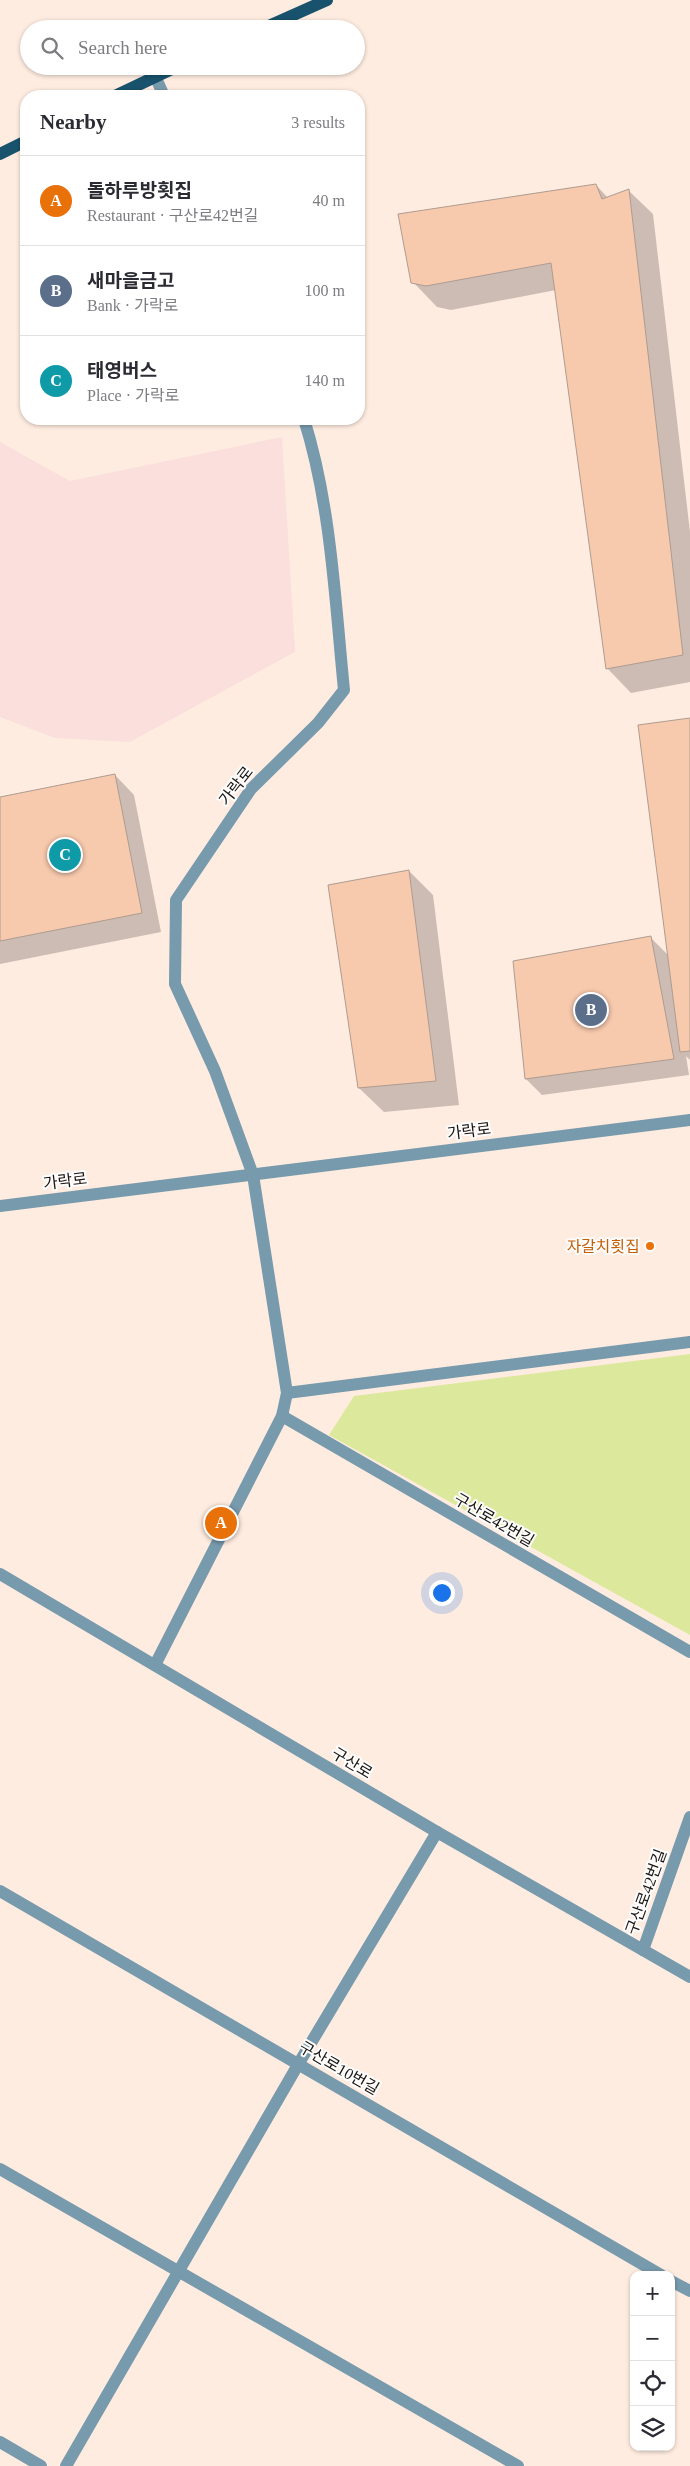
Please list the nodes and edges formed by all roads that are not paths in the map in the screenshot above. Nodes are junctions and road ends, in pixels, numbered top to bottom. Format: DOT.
graph roads {
  1 [pos="327,0"];
  2 [pos="282,20"];
  3 [pos="155,76"];
  4 [pos="127,90"];
  5 [pos="161,90"];
  6 [pos="20,144"];
  7 [pos="0,154"];
  8 [pos="306,425"];
  9 [pos="690,1120"];
  10 [pos="253,1175"];
  11 [pos="0,1206"];
  12 [pos="690,1342"];
  13 [pos="287,1394"];
  14 [pos="282,1416"];
  15 [pos="0,1574"];
  16 [pos="690,1652"];
  17 [pos="155,1665"];
  18 [pos="690,1817"];
  19 [pos="437,1832"];
  20 [pos="0,1891"];
  21 [pos="643,1950"];
  22 [pos="690,1977"];
  23 [pos="299,2063"];
  24 [pos="0,2169"];
  25 [pos="177,2271"];
  26 [pos="654,2271"];
  27 [pos="675,2283"];
  28 [pos="690,2292"];
  29 [pos="0,2442"];
  30 [pos="41,2466"];
  31 [pos="66,2466"];
  32 [pos="518,2466"];
  1 -- 2 [label="main road"];
  3 -- 4 [label="main road"];
  3 -- 5 [label="street"];
  6 -- 7 [label="main road"];
  8 -- 10 [label="street, 가락로"];
  9 -- 10 [label="street, 가락로"];
  10 -- 11 [label="street, 가락로"];
  10 -- 13 [label="street"];
  12 -- 13 [label="street"];
  13 -- 14 [label="street"];
  14 -- 16 [label="street, 구산로42번길"];
  14 -- 17 [label="street"];
  15 -- 17 [label="street, 구산로"];
  17 -- 19 [label="street, 구산로"];
  18 -- 21 [label="street, 구산로42번길"];
  19 -- 21 [label="street, 구산로"];
  19 -- 23 [label="street"];
  20 -- 23 [label="street, 구산로10번길"];
  21 -- 22 [label="street, 구산로"];
  23 -- 25 [label="street"];
  23 -- 26 [label="street, 구산로10번길"];
  24 -- 25 [label="street"];
  25 -- 31 [label="street"];
  25 -- 32 [label="street"];
  27 -- 28 [label="street"];
  29 -- 30 [label="street"];
}
